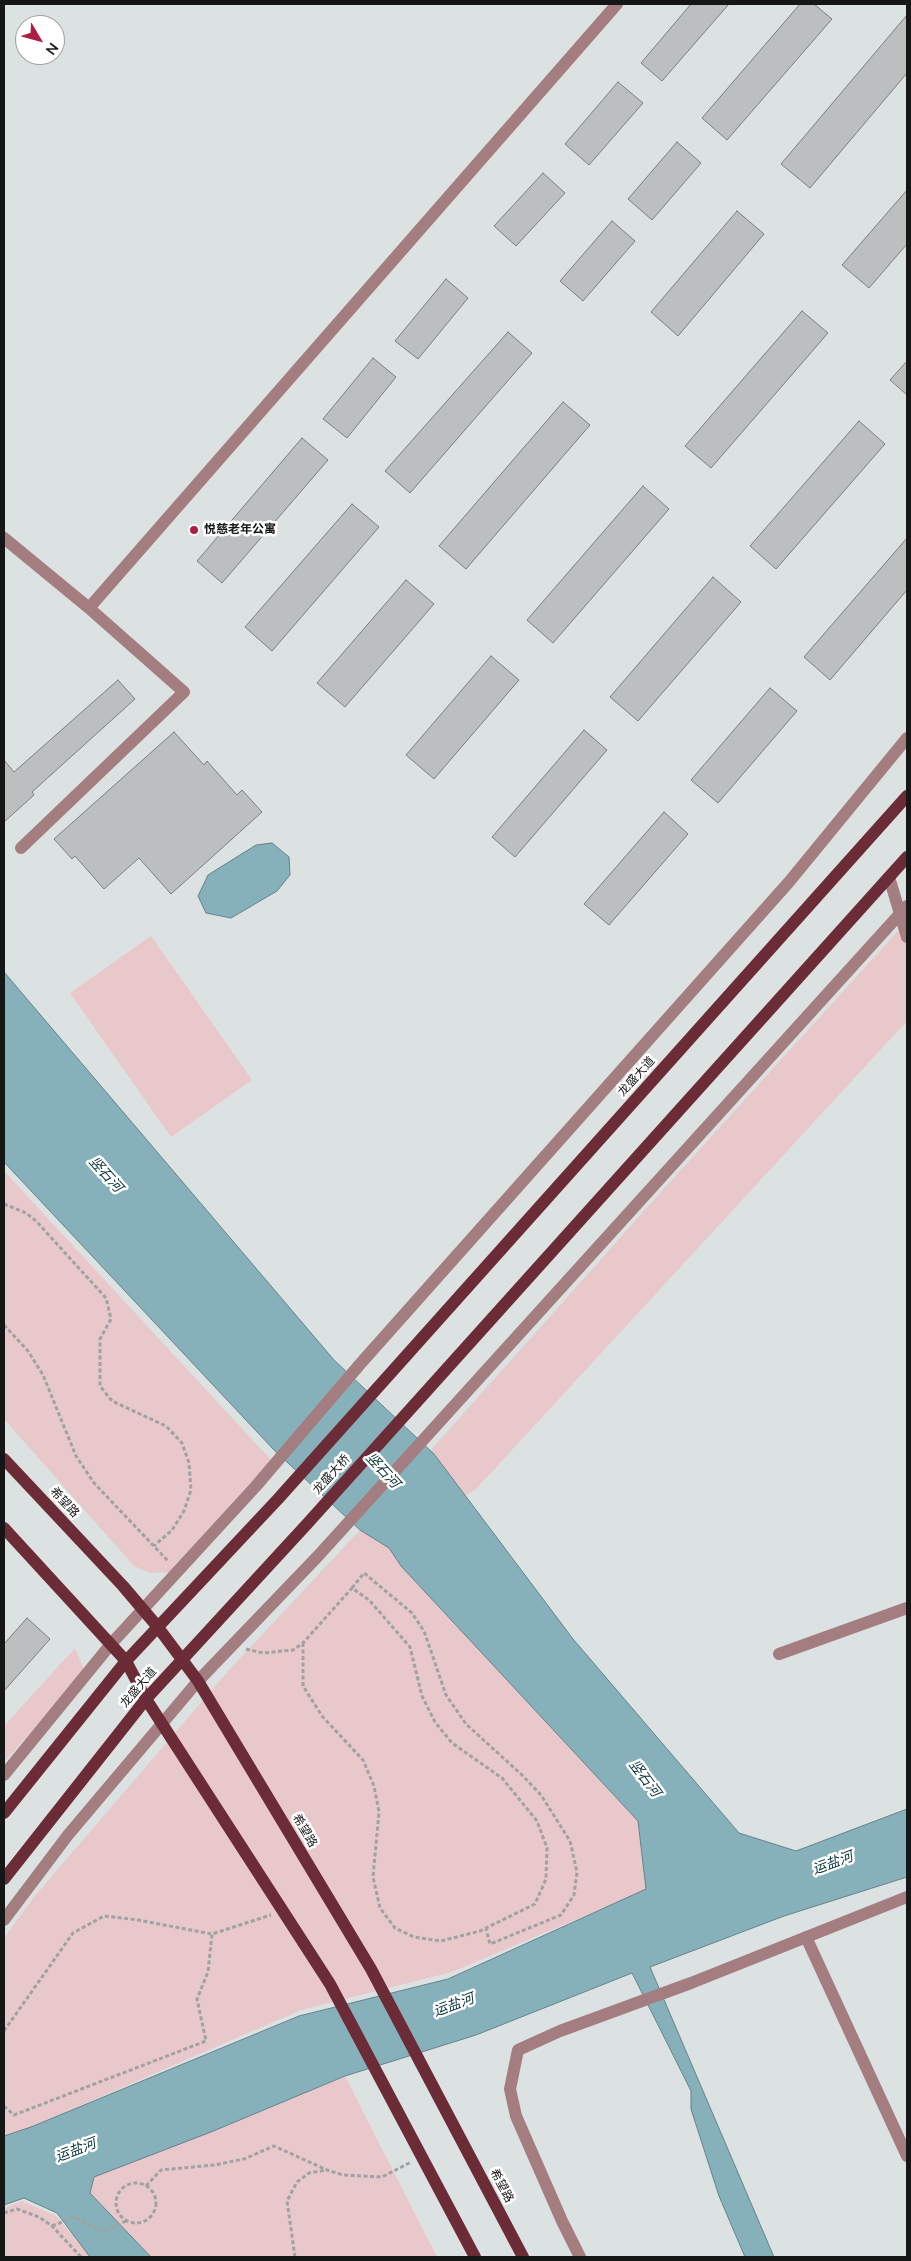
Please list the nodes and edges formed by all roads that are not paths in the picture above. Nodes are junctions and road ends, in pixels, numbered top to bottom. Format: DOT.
graph roads {
  1 [pos="617,4"];
  2 [pos="4,538"];
  3 [pos="88,608"];
  4 [pos="907,738"];
  5 [pos="907,796"];
  6 [pos="21,848"];
  7 [pos="907,857"];
  8 [pos="889,877"];
  9 [pos="907,906"];
  10 [pos="907,937"];
  11 [pos="388,1376"];
  12 [pos="4,1459"];
  13 [pos="307,1524"];
  14 [pos="4,1528"];
  15 [pos="907,1608"];
  16 [pos="142,1610"];
  17 [pos="157,1626"];
  18 [pos="111,1644"];
  19 [pos="779,1654"];
  20 [pos="183,1658"];
  21 [pos="126,1661"];
  22 [pos="198,1681"];
  23 [pos="146,1699"];
  24 [pos="163,1722"];
  25 [pos="4,1775"];
  26 [pos="4,1813"];
  27 [pos="4,1879"];
  28 [pos="907,1897"];
  29 [pos="4,1920"];
  30 [pos="806,1937"];
  31 [pos="907,2156"];
  32 [pos="475,2257"];
  33 [pos="523,2257"];
  34 [pos="580,2257"];
  1 -- 3 [label="street"];
  2 -- 3 [label="street"];
  3 -- 6 [label="street"];
  4 -- 16 [label="street"];
  5 -- 11 [label="main road, 龙盛大道"];
  7 -- 8 [label="main road"];
  8 -- 10 [label="street"];
  8 -- 13 [label="main road, 龙盛大桥"];
  9 -- 22 [label="street"];
  11 -- 17 [label="main road, 龙盛大桥"];
  12 -- 16 [label="main road, 希望路"];
  13 -- 20 [label="main road, 龙盛大道"];
  14 -- 18 [label="main road"];
  15 -- 19 [label="street"];
  16 -- 17 [label="main road, 希望路"];
  16 -- 18 [label="street"];
  17 -- 20 [label="main road, 希望路"];
  17 -- 21 [label="main road"];
  18 -- 21 [label="main road"];
  18 -- 25 [label="street"];
  20 -- 22 [label="main road, 希望路"];
  20 -- 23 [label="main road, 龙盛大道"];
  21 -- 23 [label="main road"];
  21 -- 26 [label="main road"];
  22 -- 24 [label="street"];
  22 -- 33 [label="main road, 希望路"];
  23 -- 24 [label="main road"];
  23 -- 27 [label="main road, 龙盛大道"];
  24 -- 29 [label="street"];
  24 -- 32 [label="main road"];
  28 -- 30 [label="street"];
  30 -- 31 [label="street"];
  30 -- 34 [label="street"];
}
